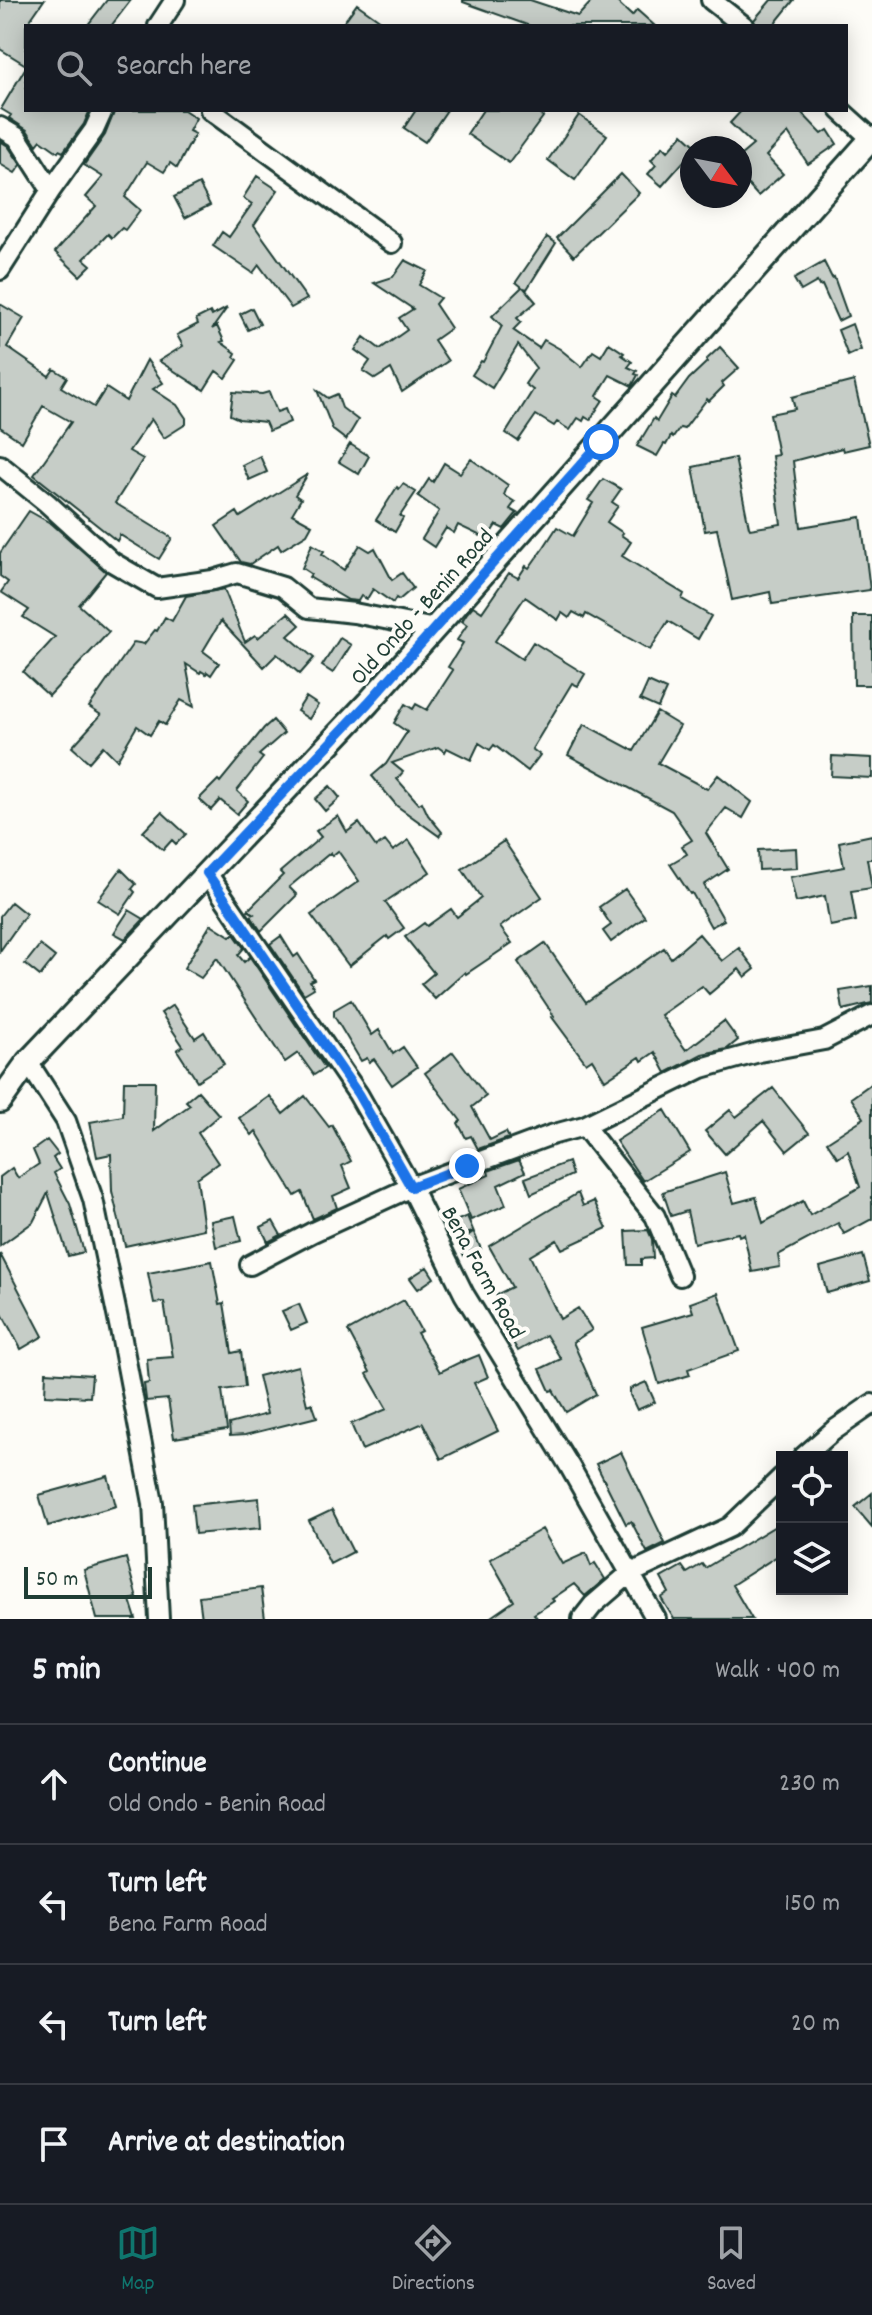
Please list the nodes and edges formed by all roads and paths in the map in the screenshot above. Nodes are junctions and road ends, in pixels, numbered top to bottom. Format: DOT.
graph roads {
  1 [pos="175,0"];
  2 [pos="711,0"];
  3 [pos="159,24"];
  4 [pos="741,24"];
  5 [pos="102,112"];
  6 [pos="213,112"];
  7 [pos="842,112"];
  8 [pos="0,127"];
  9 [pos="872,138"];
  10 [pos="51,190"];
  11 [pos="392,243"];
  12 [pos="0,270"];
  13 [pos="0,465"];
  14 [pos="435,629"];
  15 [pos="207,873"];
  16 [pos="872,1015"];
  17 [pos="28,1062"];
  18 [pos="0,1101"];
  19 [pos="584,1126"];
  20 [pos="411,1187"];
  21 [pos="250,1265"];
  22 [pos="680,1276"];
  23 [pos="872,1404"];
  24 [pos="810,1451"];
  25 [pos="776,1483"];
  26 [pos="629,1574"];
  27 [pos="159,1619"];
  28 [pos="582,1619"];
  29 [pos="656,1619"];
  1 -- 3 [label="street"];
  2 -- 4 [label="street"];
  5 -- 10 [label="street"];
  6 -- 11 [label="street"];
  7 -- 9 [label="street"];
  8 -- 10 [label="street"];
  9 -- 14 [label="main road, Old Ondo - Benin Road"];
  10 -- 12 [label="street"];
  13 -- 14 [label="street"];
  14 -- 15 [label="main road, Old Ondo - Benin Road"];
  15 -- 17 [label="main road, Old Ondo - Benin Road"];
  15 -- 20 [label="street, Bena Farm Road"];
  16 -- 19 [label="street"];
  17 -- 18 [label="main road, Old Ondo - Benin Road"];
  17 -- 27 [label="street"];
  19 -- 20 [label="street"];
  19 -- 22 [label="street"];
  20 -- 21 [label="street"];
  20 -- 26 [label="street, Bena Farm Road"];
  23 -- 24 [label="street"];
  25 -- 26 [label="street"];
  26 -- 28 [label="street"];
  26 -- 29 [label="street, Bena Farm Road"];
}
